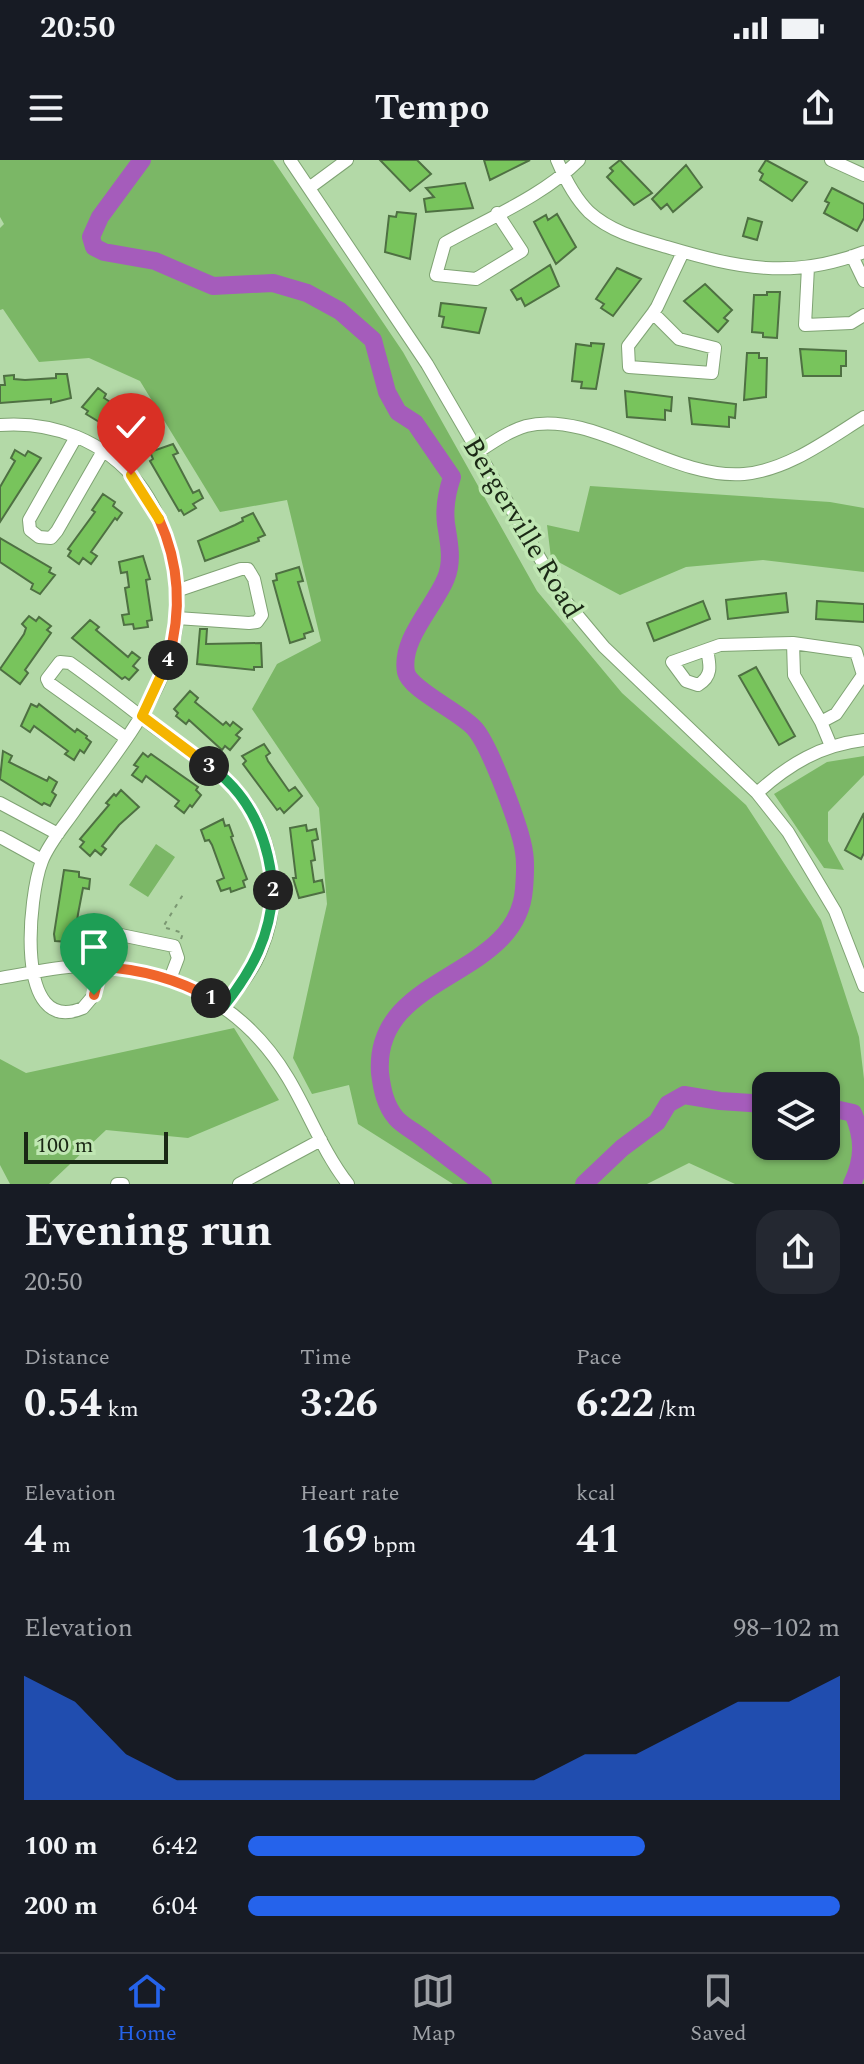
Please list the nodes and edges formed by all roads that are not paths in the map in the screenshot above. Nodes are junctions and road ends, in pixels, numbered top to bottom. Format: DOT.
graph roads {
  1 [pos="290,160"];
  2 [pos="347,160"];
  3 [pos="557,160"];
  4 [pos="579,160"];
  5 [pos="831,160"];
  6 [pos="564,175"];
  7 [pos="864,175"];
  8 [pos="309,188"];
  9 [pos="497,213"];
  10 [pos="683,252"];
  11 [pos="858,254"];
  12 [pos="808,267"];
  13 [pos="864,281"];
  14 [pos="653,313"];
  15 [pos="864,315"];
  16 [pos="864,417"];
  17 [pos="0,425"];
  18 [pos="76,437"];
  19 [pos="103,451"];
  20 [pos="478,452"];
  21 [pos="179,590"];
  22 [pos="177,618"];
  23 [pos="793,643"];
  24 [pos="707,650"];
  25 [pos="142,716"];
  26 [pos="821,722"];
  27 [pos="126,738"];
  28 [pos="864,740"];
  29 [pos="831,746"];
  30 [pos="757,793"];
  31 [pos="0,803"];
  32 [pos="58,834"];
  33 [pos="0,837"];
  34 [pos="42,860"];
  35 [pos="99,967"];
  36 [pos="34,973"];
  37 [pos="0,978"];
  38 [pos="170,979"];
  39 [pos="864,986"];
  40 [pos="224,1006"];
  41 [pos="321,1140"];
  42 [pos="239,1184"];
  43 [pos="348,1184"];
  1 -- 8 [label="street, Bergerville Road"];
  2 -- 8 [label="street"];
  3 -- 6 [label="street"];
  4 -- 6 [label="street"];
  5 -- 7 [label="street"];
  6 -- 9 [label="street"];
  6 -- 10 [label="street"];
  8 -- 20 [label="street, Bergerville Road"];
  9 -- 9 [label="street"];
  10 -- 12 [label="street"];
  10 -- 14 [label="street"];
  11 -- 12 [label="street"];
  11 -- 13 [label="street"];
  12 -- 15 [label="street"];
  14 -- 14 [label="street"];
  16 -- 20 [label="street"];
  17 -- 18 [label="street"];
  18 -- 19 [label="street"];
  18 -- 19 [label="street"];
  19 -- 21 [label="street"];
  20 -- 30 [label="street, Bergerville Road"];
  21 -- 22 [label="street"];
  21 -- 22 [label="street"];
  22 -- 25 [label="street"];
  23 -- 24 [label="street"];
  23 -- 26 [label="street"];
  23 -- 26 [label="street"];
  25 -- 27 [label="street"];
  25 -- 27 [label="street"];
  25 -- 40 [label="street"];
  26 -- 29 [label="street"];
  27 -- 32 [label="street"];
  28 -- 29 [label="street"];
  29 -- 30 [label="street"];
  30 -- 39 [label="street, Bergerville Road"];
  31 -- 32 [label="street"];
  32 -- 34 [label="street"];
  33 -- 34 [label="street"];
  34 -- 36 [label="street"];
  35 -- 36 [label="street"];
  35 -- 36 [label="street"];
  35 -- 38 [label="street"];
  35 -- 38 [label="street"];
  36 -- 37 [label="street"];
  38 -- 40 [label="street"];
  40 -- 41 [label="street"];
  41 -- 42 [label="street"];
  41 -- 43 [label="street"];
}
